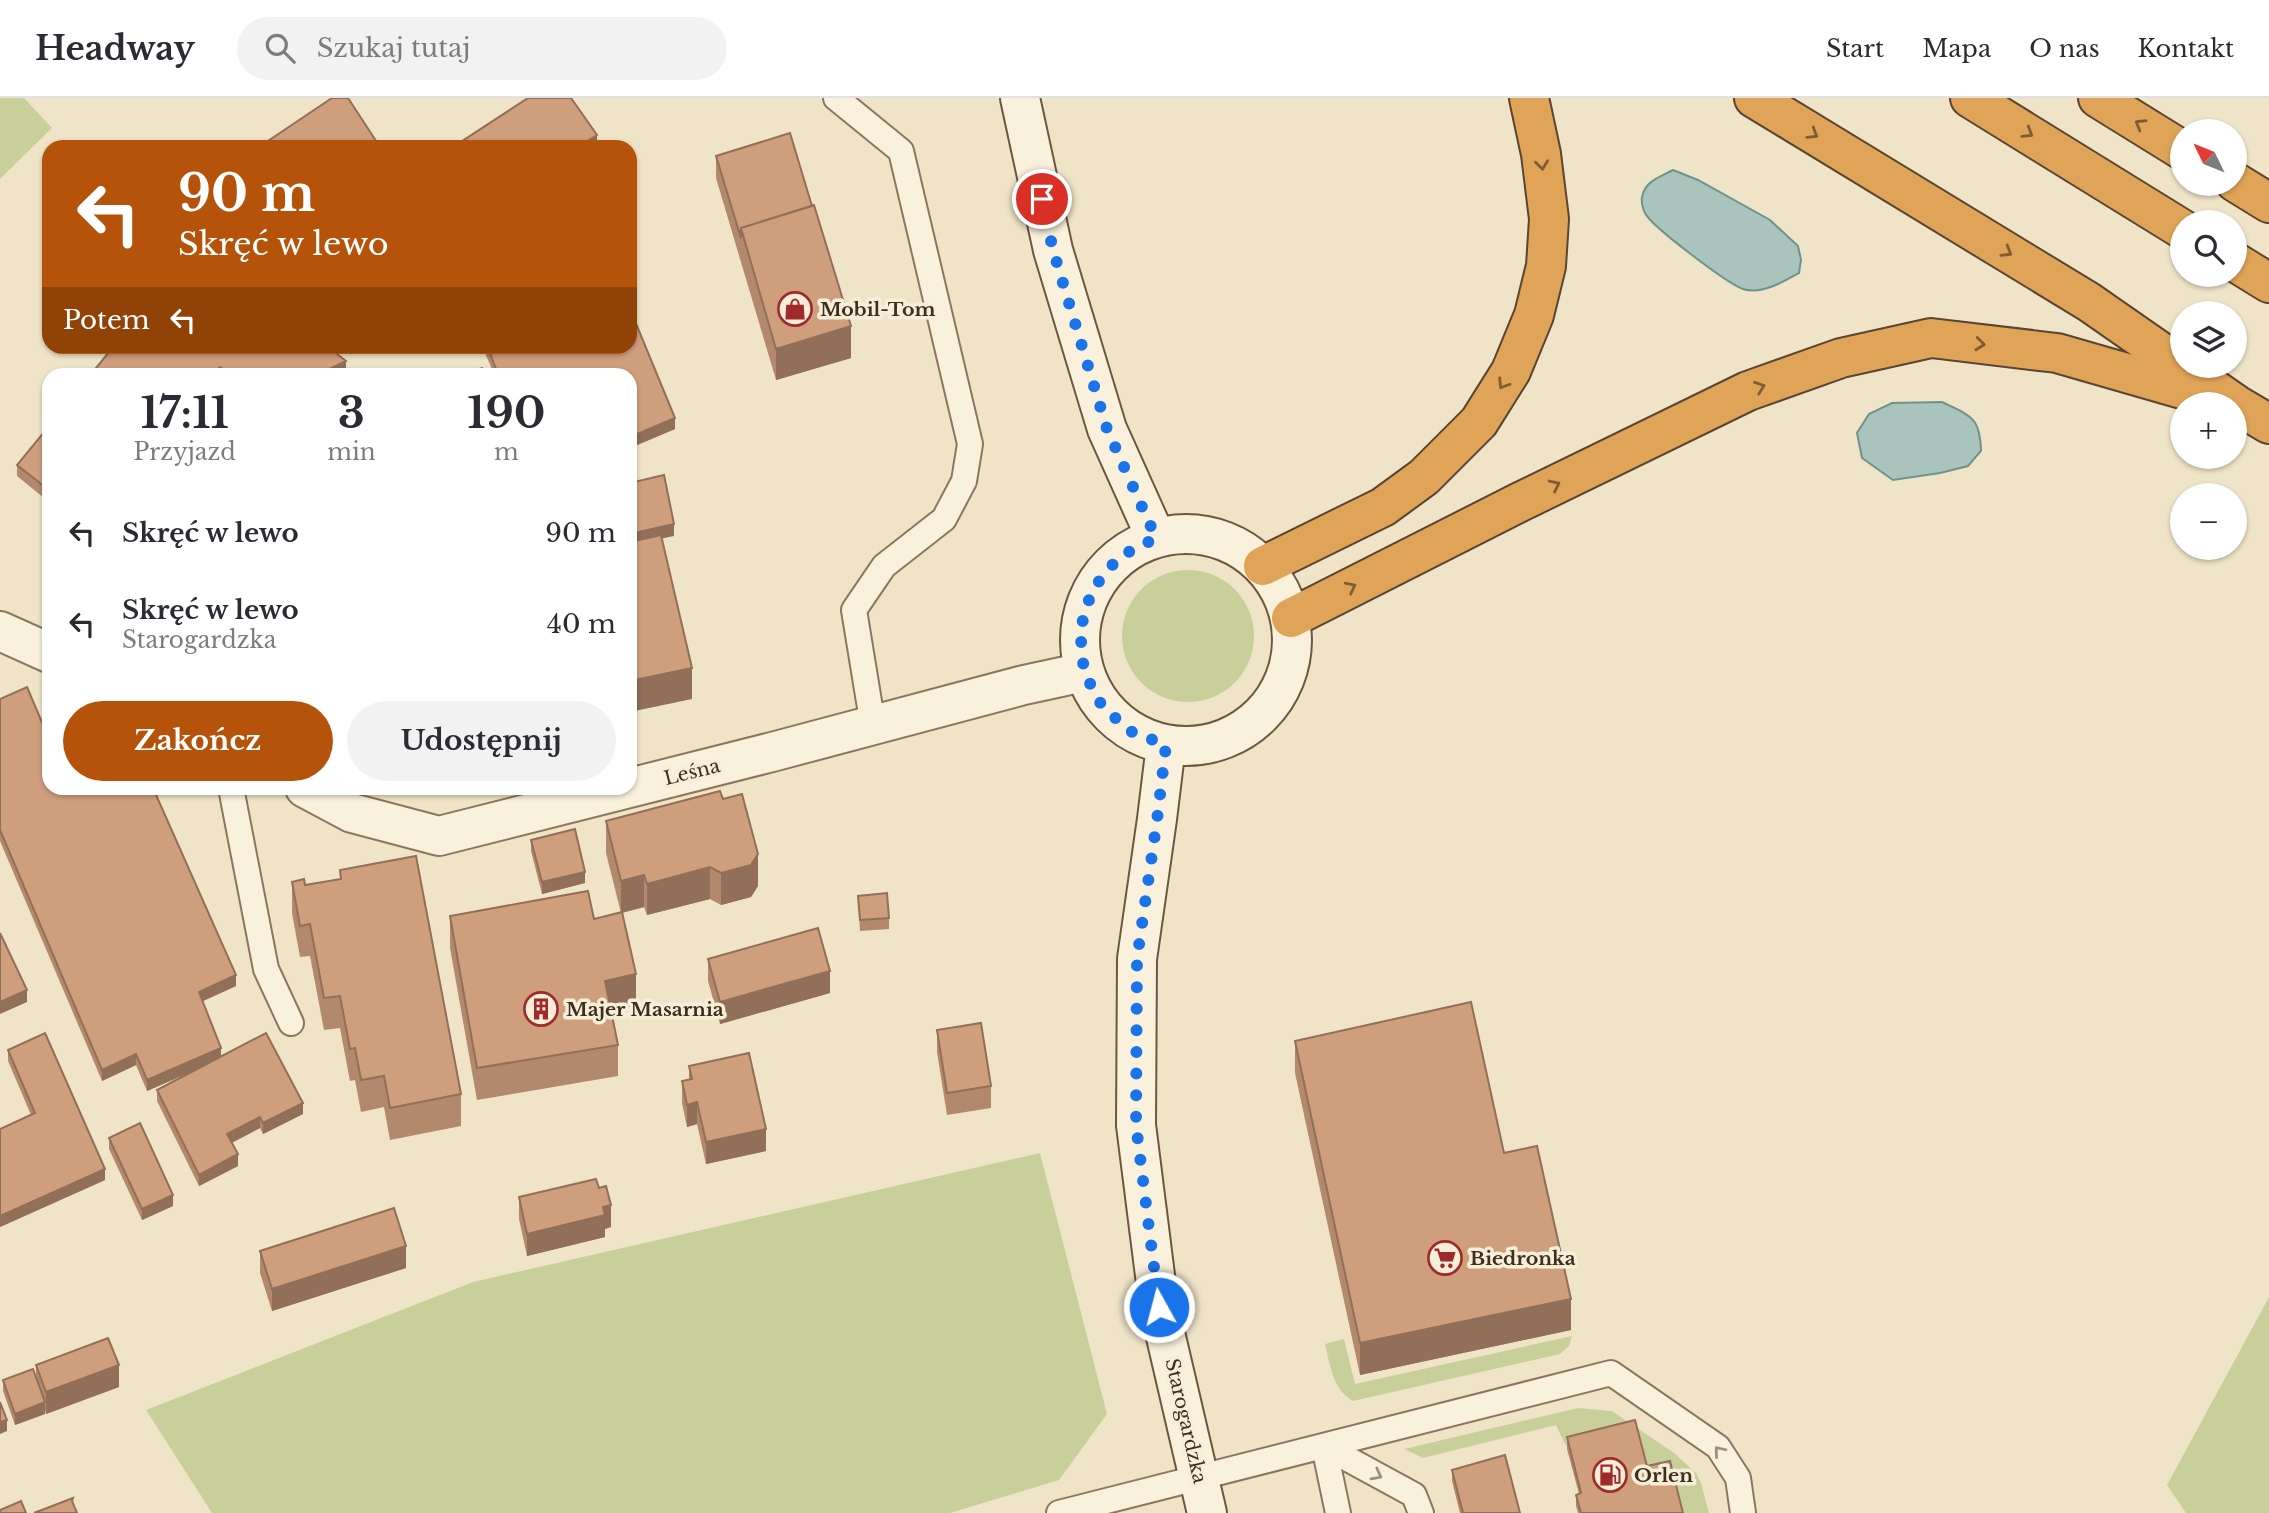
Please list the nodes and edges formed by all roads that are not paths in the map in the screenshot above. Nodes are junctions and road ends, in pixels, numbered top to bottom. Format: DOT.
graph roads {
  1 [pos="836,98"];
  2 [pos="1020,98"];
  3 [pos="1529,98"];
  4 [pos="1754,98"];
  5 [pos="1970,98"];
  6 [pos="2098,98"];
  7 [pos="2170,143"];
  8 [pos="2247,189"];
  9 [pos="2269,203"];
  10 [pos="2170,222"];
  11 [pos="2247,270"];
  12 [pos="2269,284"];
  13 [pos="2190,392"];
  14 [pos="2217,392"];
  15 [pos="2247,412"];
  16 [pos="2269,424"];
  17 [pos="1156,538"];
  18 [pos="1263,566"];
  19 [pos="1290,618"];
  20 [pos="0,631"];
  21 [pos="42,650"];
  22 [pos="1084,672"];
  23 [pos="873,726"];
  24 [pos="1166,745"];
  25 [pos="637,786"];
  26 [pos="232,795"];
  27 [pos="318,795"];
  28 [pos="601,795"];
  29 [pos="291,1023"];
  30 [pos="1324,1446"];
  31 [pos="1204,1496"];
  32 [pos="1059,1513"];
  33 [pos="1338,1513"];
  34 [pos="1421,1513"];
  35 [pos="1743,1513"];
  1 -- 23 [label="lane"];
  2 -- 17 [label="main road"];
  3 -- 18 [label="highway, one-way"];
  4 -- 14 [label="highway, one-way"];
  5 -- 10 [label="highway, one-way"];
  7 -- 6 [label="highway, one-way"];
  8 -- 9 [label="highway"];
  11 -- 12 [label="highway"];
  19 -- 13 [label="highway, one-way"];
  15 -- 16 [label="highway"];
  17 -- 18 [label="main road"];
  17 -- 22 [label="main road"];
  18 -- 19 [label="main road"];
  19 -- 24 [label="main road"];
  20 -- 21 [label="main road"];
  22 -- 23 [label="main road, Leśna"];
  22 -- 24 [label="main road"];
  23 -- 25 [label="main road, Leśna"];
  24 -- 31 [label="main road, Starogardzka"];
  26 -- 29 [label="lane"];
  27 -- 28 [label="main road, Leśna"];
  30 -- 31 [label="lane"];
  30 -- 33 [label="lane"];
  30 -- 34 [label="lane, one-way"];
  35 -- 30 [label="lane, one-way"];
  31 -- 32 [label="lane"];
}
